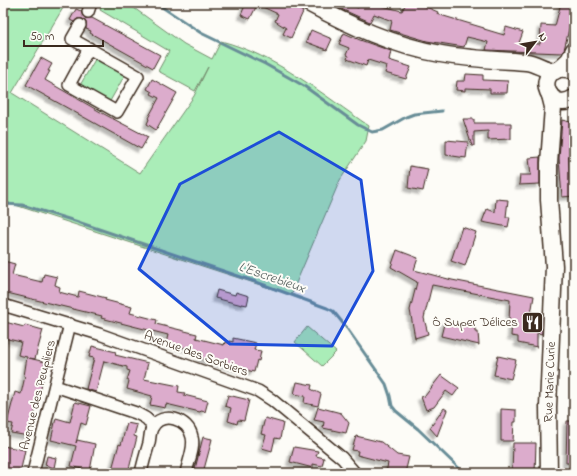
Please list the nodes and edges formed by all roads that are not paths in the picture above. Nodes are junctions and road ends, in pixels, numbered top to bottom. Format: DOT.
graph roads {
  1 [pos="308,3"];
  2 [pos="80,25"];
  3 [pos="89,48"];
  4 [pos="574,50"];
  5 [pos="521,62"];
  6 [pos="563,71"];
  7 [pos="548,91"];
  8 [pos="571,100"];
  9 [pos="551,129"];
  10 [pos="549,170"];
  11 [pos="3,305"];
  12 [pos="70,324"];
  13 [pos="55,386"];
  14 [pos="152,428"];
  15 [pos="33,473"];
  16 [pos="141,473"];
  17 [pos="186,473"];
  18 [pos="355,473"];
  19 [pos="549,473"];
  20 [pos="556,473"];
  1 -- 5 [label="street"];
  2 -- 3 [label="street"];
  3 -- 3 [label="street"];
  4 -- 6 [label="street"];
  5 -- 6 [label="street"];
  5 -- 7 [label="street"];
  6 -- 7 [label="street"];
  7 -- 8 [label="street"];
  7 -- 9 [label="street, Rue Marie Curie"];
  8 -- 9 [label="street, Rue Marie Curie"];
  9 -- 10 [label="street, Rue Marie Curie"];
  10 -- 19 [label="street, Rue Marie Curie"];
  10 -- 20 [label="street, Rue Marie Curie"];
  11 -- 12 [label="street, Avenue des Sorbiers"];
  12 -- 13 [label="street, Avenue des Peupliers"];
  12 -- 18 [label="street, Avenue des Sorbiers"];
  13 -- 14 [label="street"];
  13 -- 15 [label="street, Avenue des Peupliers"];
  14 -- 16 [label="street"];
  14 -- 17 [label="street"];
}
